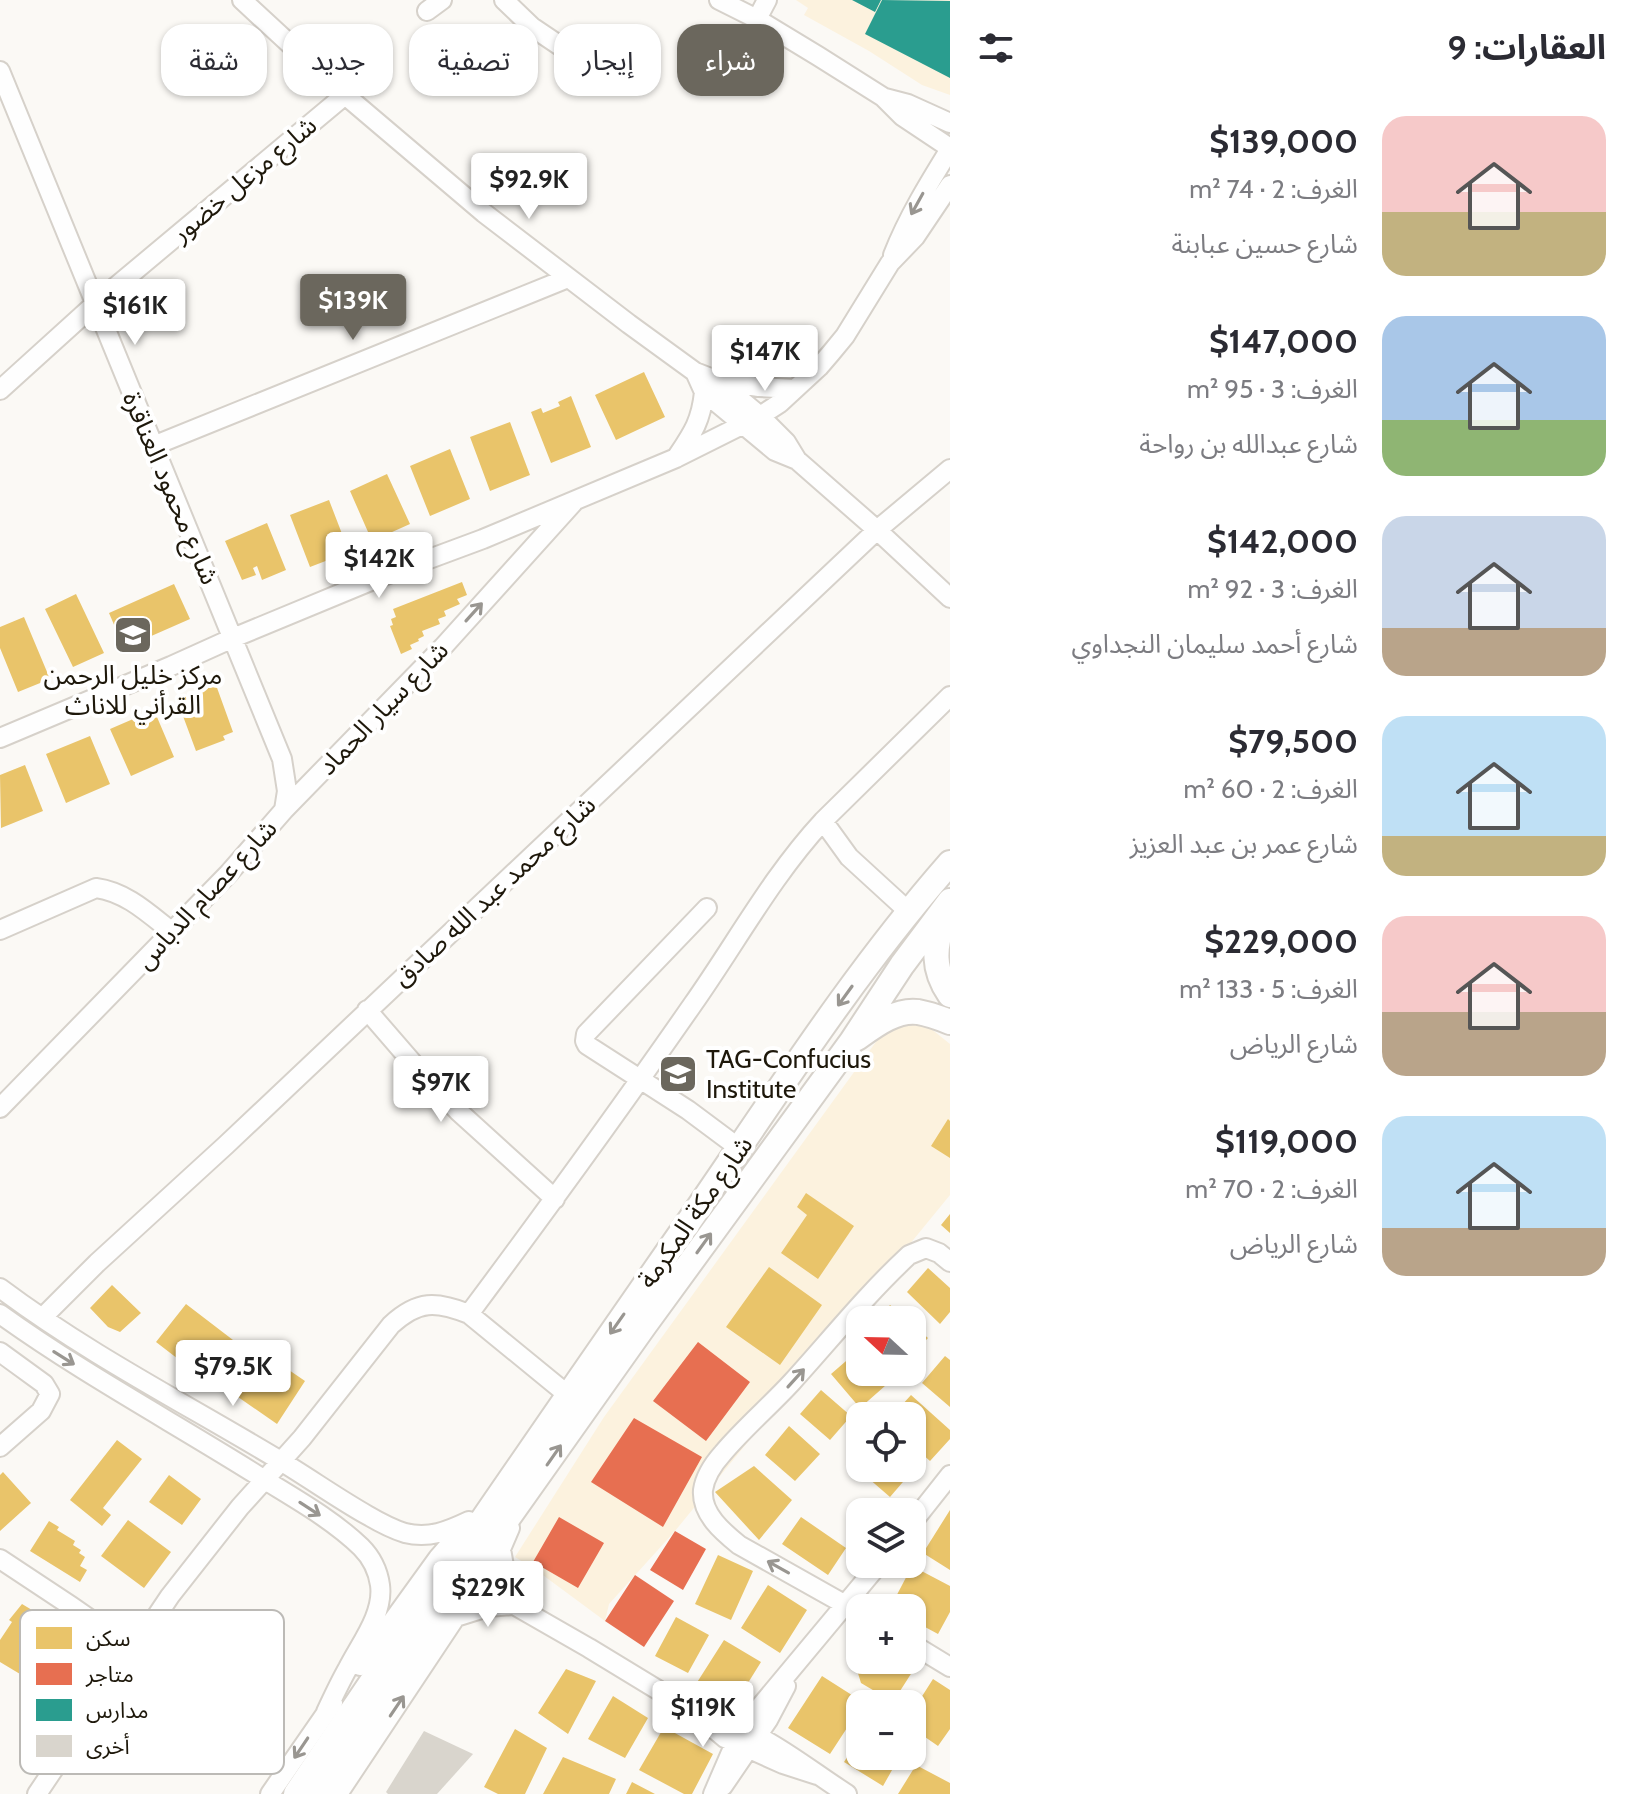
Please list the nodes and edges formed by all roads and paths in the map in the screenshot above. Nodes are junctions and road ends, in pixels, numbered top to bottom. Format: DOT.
graph roads {
  1 [pos="242,0"];
  2 [pos="504,0"];
  3 [pos="719,0"];
  4 [pos="767,0"];
  5 [pos="757,19"];
  6 [pos="283,38"];
  7 [pos="554,42"];
  8 [pos="0,71"];
  9 [pos="344,96"];
  10 [pos="346,96"];
  11 [pos="883,97"];
  12 [pos="950,123"];
  13 [pos="950,148"];
  14 [pos="950,185"];
  15 [pos="890,263"];
  16 [pos="568,278"];
  17 [pos="95,304"];
  18 [pos="711,387"];
  19 [pos="795,389"];
  20 [pos="0,390"];
  21 [pos="760,416"];
  22 [pos="742,425"];
  23 [pos="153,446"];
  24 [pos="676,458"];
  25 [pos="797,460"];
  26 [pos="950,469"];
  27 [pos="577,499"];
  28 [pos="877,530"];
  29 [pos="950,598"];
  30 [pos="233,638"];
  31 [pos="950,696"];
  32 [pos="0,738"];
  33 [pos="284,810"];
  34 [pos="823,821"];
  35 [pos="950,863"];
  36 [pos="950,902"];
  37 [pos="707,908"];
  38 [pos="908,911"];
  39 [pos="0,930"];
  40 [pos="172,932"];
  41 [pos="872,959"];
  42 [pos="902,965"];
  43 [pos="950,995"];
  44 [pos="950,1005"];
  45 [pos="367,1010"];
  46 [pos="950,1022"];
  47 [pos="852,1041"];
  48 [pos="640,1078"];
  49 [pos="0,1108"];
  50 [pos="739,1148"];
  51 [pos="555,1199"];
  52 [pos="950,1262"];
  53 [pos="0,1288"];
  54 [pos="0,1314"];
  55 [pos="469,1314"];
  56 [pos="42,1318"];
  57 [pos="0,1352"];
  58 [pos="568,1395"];
  59 [pos="0,1447"];
  60 [pos="281,1461"];
  61 [pos="950,1475"];
  62 [pos="264,1480"];
  63 [pos="515,1493"];
  64 [pos="926,1505"];
  65 [pos="469,1521"];
  66 [pos="501,1549"];
  67 [pos="0,1559"];
  68 [pos="514,1605"];
  69 [pos="846,1605"];
  70 [pos="75,1610"];
  71 [pos="162,1610"];
  72 [pos="846,1616"];
  73 [pos="456,1617"];
  74 [pos="926,1652"];
  75 [pos="950,1667"];
  76 [pos="326,1712"];
  77 [pos="700,1717"];
  78 [pos="716,1732"];
  79 [pos="746,1739"];
  80 [pos="722,1772"];
  81 [pos="50,1774"];
  82 [pos="284,1774"];
  83 [pos="284,1774"];
  84 [pos="37,1794"];
  85 [pos="270,1794"];
  86 [pos="296,1794"];
  87 [pos="316,1794"];
  88 [pos="338,1794"];
  89 [pos="714,1794"];
  90 [pos="847,1794"];
  1 -- 6 [label="street"];
  2 -- 7 [label="street"];
  3 -- 5 [label="street"];
  4 -- 5 [label="street"];
  5 -- 11 [label="street"];
  8 -- 17 [label="street, شارع محمود العناقرة"];
  9 -- 17 [label="street, شارع مزعل خضور"];
  10 -- 16 [label="street"];
  11 -- 12 [label="street"];
  11 -- 13 [label="street"];
  13 -- 15 [label="street, one-way"];
  14 -- 15 [label="street"];
  15 -- 19 [label="street"];
  16 -- 18 [label="street"];
  16 -- 23 [label="street"];
  17 -- 20 [label="street, شارع مزعل خضور"];
  17 -- 23 [label="street, شارع محمود العناقرة"];
  18 -- 19 [label="street"];
  18 -- 21 [label="street"];
  18 -- 22 [label="street"];
  18 -- 24 [label="street"];
  19 -- 21 [label="street"];
  21 -- 22 [label="street"];
  21 -- 25 [label="street"];
  22 -- 24 [label="street"];
  22 -- 25 [label="street"];
  23 -- 30 [label="street, شارع محمود العناقرة"];
  24 -- 27 [label="street"];
  25 -- 28 [label="street"];
  26 -- 28 [label="street, شارع محمد عبد الله صادق"];
  27 -- 30 [label="street"];
  33 -- 27 [label="street, شارع سيار الحماد, one-way"];
  28 -- 29 [label="street"];
  28 -- 45 [label="street, شارع محمد عبد الله صادق"];
  30 -- 32 [label="street"];
  30 -- 33 [label="street, شارع عصام الدباس"];
  31 -- 34 [label="street"];
  33 -- 40 [label="street, شارع عصام الدباس"];
  34 -- 38 [label="street"];
  34 -- 48 [label="street"];
  35 -- 38 [label="main road, شارع مكة المكرمة"];
  36 -- 42 [label="main road, شارع مكة المكرمة"];
  36 -- 43 [label="main road"];
  37 -- 48 [label="street"];
  38 -- 41 [label="main road, شارع مكة المكرمة"];
  39 -- 40 [label="street"];
  40 -- 49 [label="street, شارع عصام الدباس"];
  41 -- 42 [label="main road"];
  41 -- 50 [label="main road, شارع مكة المكرمة, one-way"];
  42 -- 44 [label="main road"];
  42 -- 47 [label="main road, شارع مكة المكرمة"];
  45 -- 51 [label="street"];
  45 -- 56 [label="street, شارع محمد عبد الله صادق"];
  46 -- 47 [label="main road"];
  63 -- 47 [label="main road, شارع مكة المكرمة, one-way"];
  48 -- 50 [label="street"];
  48 -- 51 [label="street"];
  50 -- 58 [label="main road, شارع مكة المكرمة, one-way"];
  51 -- 55 [label="street"];
  69 -- 52 [label="street, one-way"];
  53 -- 56 [label="street"];
  54 -- 62 [label="street, one-way"];
  55 -- 58 [label="street"];
  55 -- 60 [label="street"];
  56 -- 60 [label="street"];
  57 -- 59 [label="street"];
  58 -- 63 [label="main road, شارع مكة المكرمة"];
  60 -- 62 [label="street"];
  60 -- 65 [label="street"];
  61 -- 64 [label="street"];
  62 -- 71 [label="street"];
  62 -- 76 [label="street, one-way"];
  63 -- 65 [label="street, شارع مكة المكرمة"];
  63 -- 66 [label="street, شارع مكة المكرمة"];
  63 -- 86 [label="main road, شارع مكة المكرمة"];
  63 -- 87 [label="main road, شارع مكة المكرمة"];
  65 -- 76 [label="street, شارع مكة المكرمة"];
  66 -- 68 [label="street"];
  66 -- 73 [label="street, شارع مكة المكرمة"];
  67 -- 70 [label="street"];
  68 -- 73 [label="street"];
  68 -- 77 [label="street"];
  72 -- 79 [label="street"];
  88 -- 73 [label="street, شارع مكة المكرمة, one-way"];
  74 -- 75 [label="street"];
  76 -- 82 [label="street, شارع مكة المكرمة, one-way"];
  77 -- 78 [label="street"];
  77 -- 79 [label="street"];
  78 -- 79 [label="street"];
  78 -- 80 [label="street"];
  79 -- 80 [label="street"];
  79 -- 89 [label="street"];
  79 -- 90 [label="street"];
  80 -- 89 [label="street"];
  81 -- 84 [label="street"];
  83 -- 85 [label="street, شارع مكة المكرمة, one-way"];
}
